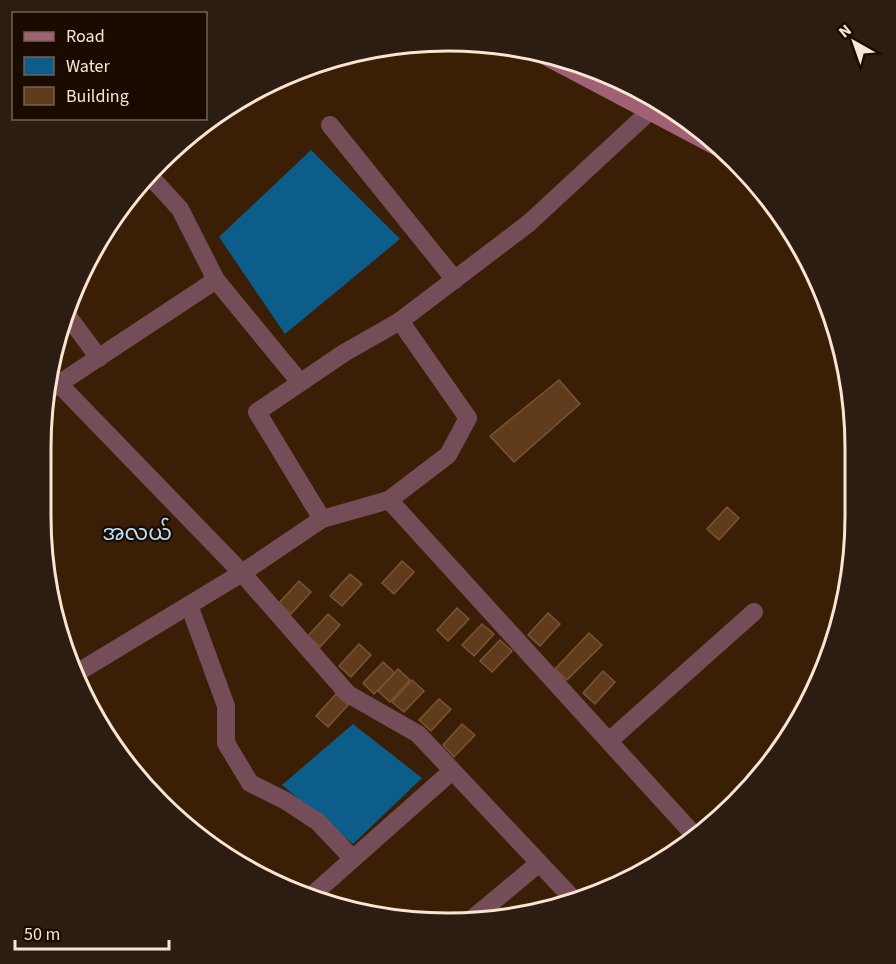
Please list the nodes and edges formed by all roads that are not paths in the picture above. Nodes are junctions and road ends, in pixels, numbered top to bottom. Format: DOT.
graph roads {
  1 [pos="576,72"];
  2 [pos="650,111"];
  3 [pos="330,125"];
  4 [pos="686,130"];
  5 [pos="154,181"];
  6 [pos="216,280"];
  7 [pos="455,280"];
  8 [pos="72,321"];
  9 [pos="400,321"];
  10 [pos="99,358"];
  11 [pos="299,381"];
  12 [pos="56,386"];
  13 [pos="55,387"];
  14 [pos="389,500"];
  15 [pos="322,519"];
  16 [pos="242,573"];
  17 [pos="189,605"];
  18 [pos="754,612"];
  19 [pos="82,670"];
  20 [pos="609,741"];
  21 [pos="452,771"];
  22 [pos="690,831"];
  23 [pos="353,859"];
  24 [pos="538,864"];
  25 [pos="317,891"];
  26 [pos="568,894"];
  27 [pos="481,911"];
  1 -- 2 [label="street"];
  2 -- 4 [label="street"];
  2 -- 7 [label="street"];
  3 -- 7 [label="street"];
  5 -- 6 [label="street"];
  6 -- 10 [label="street"];
  6 -- 11 [label="street"];
  7 -- 9 [label="street"];
  8 -- 10 [label="street"];
  9 -- 11 [label="street"];
  9 -- 14 [label="street"];
  10 -- 12 [label="street"];
  11 -- 15 [label="street"];
  13 -- 16 [label="street"];
  14 -- 15 [label="street"];
  14 -- 20 [label="street"];
  15 -- 16 [label="street"];
  16 -- 17 [label="street"];
  16 -- 21 [label="street"];
  17 -- 19 [label="street"];
  17 -- 23 [label="street"];
  18 -- 20 [label="street"];
  20 -- 22 [label="street"];
  21 -- 23 [label="street"];
  21 -- 24 [label="street"];
  23 -- 25 [label="street"];
  24 -- 26 [label="street"];
  24 -- 27 [label="street"];
}
